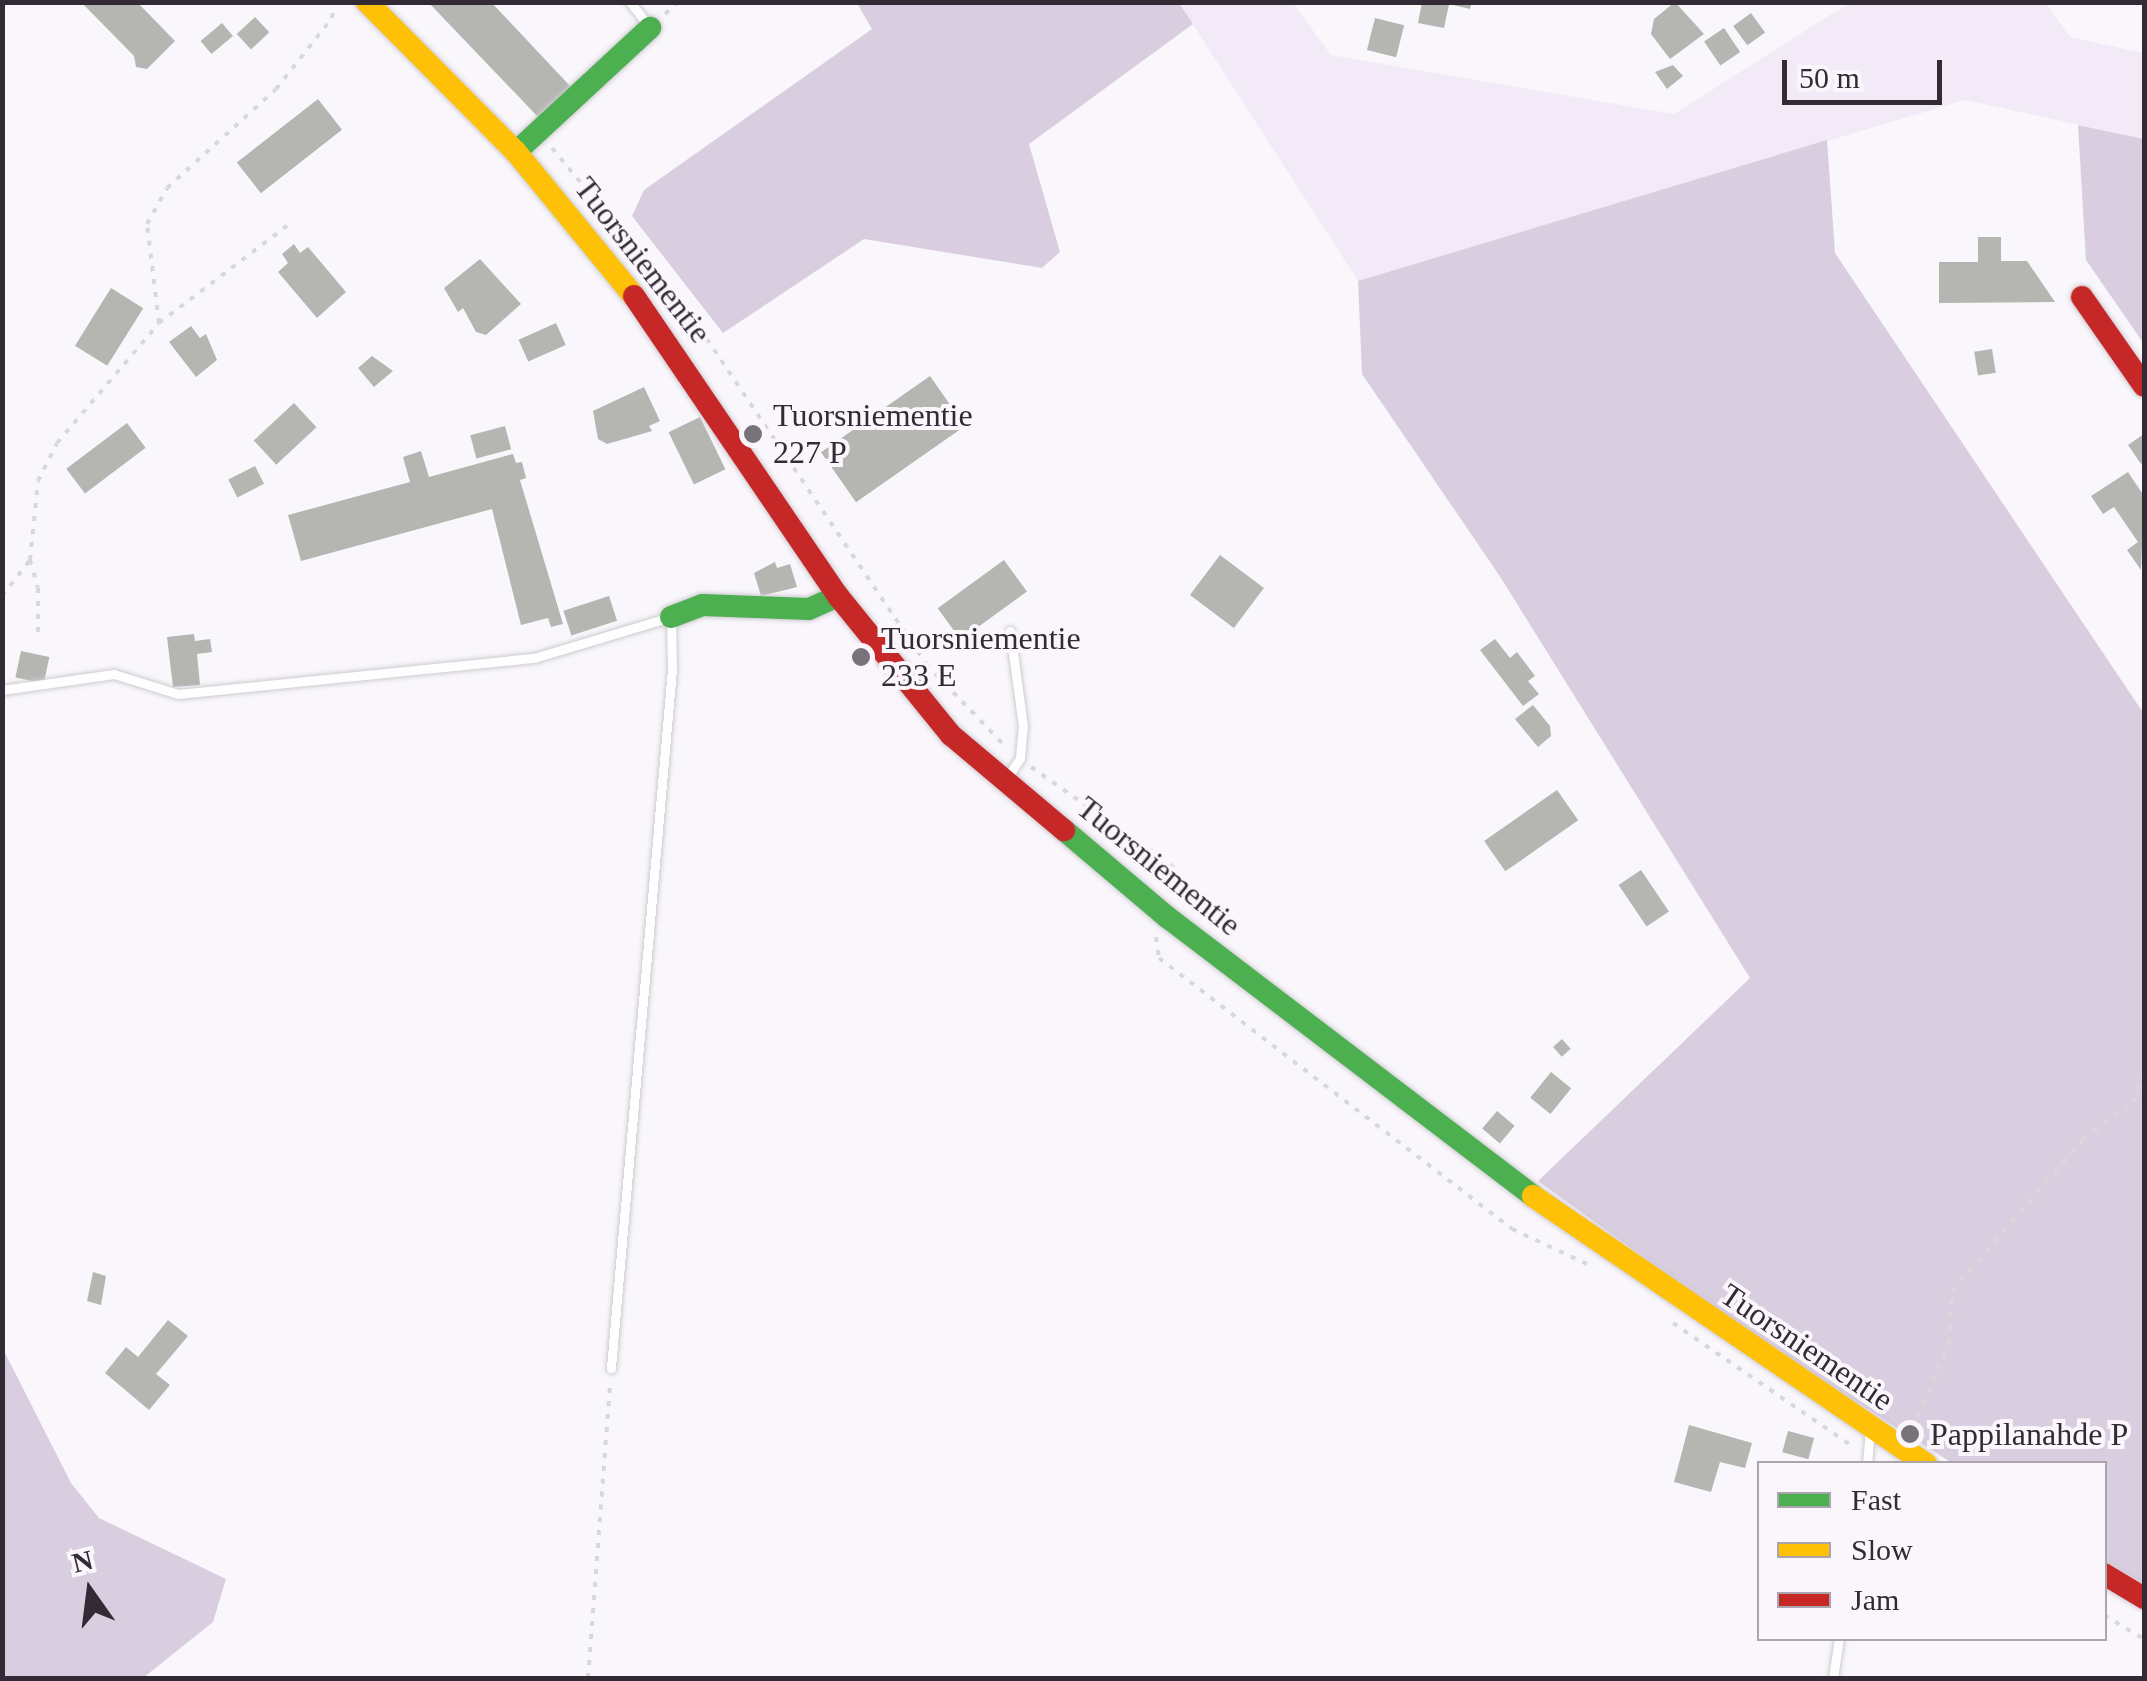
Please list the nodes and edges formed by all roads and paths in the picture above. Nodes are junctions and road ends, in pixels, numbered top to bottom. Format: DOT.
graph roads {
  1 [pos="334,2"];
  2 [pos="367,2"];
  3 [pos="630,2"];
  4 [pos="650,28"];
  5 [pos="538,132"];
  6 [pos="516,152"];
  7 [pos="286,226"];
  8 [pos="2082,297"];
  9 [pos="159,323"];
  10 [pos="2144,386"];
  11 [pos="766,428"];
  12 [pos="753,434"];
  13 [pos="30,560"];
  14 [pos="2,596"];
  15 [pos="838,596"];
  16 [pos="671,617"];
  17 [pos="1010,631"];
  18 [pos="38,638"];
  19 [pos="2,690"];
  20 [pos="1020,758"];
  21 [pos="1004,781"];
  22 [pos="1167,917"];
  23 [pos="2144,1071"];
  24 [pos="1591,1266"];
  25 [pos="1657,1312"];
  26 [pos="611,1368"];
  27 [pos="1870,1429"];
  28 [pos="1910,1434"];
  29 [pos="1867,1460"];
  30 [pos="1921,1461"];
  31 [pos="2107,1576"];
  32 [pos="2144,1598"];
  33 [pos="2107,1617"];
  34 [pos="2144,1639"];
  35 [pos="1839,1641"];
  36 [pos="588,1678"];
  37 [pos="1833,1678"];
  1 -- 9 [label="path"];
  2 -- 6 [label="main road, Tuorsniementie"];
  3 -- 4 [label="lane"];
  4 -- 5 [label="main road"];
  5 -- 6 [label="main road"];
  5 -- 11 [label="path"];
  6 -- 15 [label="main road, Tuorsniementie"];
  7 -- 9 [label="path"];
  8 -- 10 [label="main road"];
  9 -- 13 [label="path"];
  11 -- 12 [label="path"];
  11 -- 20 [label="path"];
  13 -- 14 [label="path"];
  13 -- 18 [label="path"];
  15 -- 16 [label="main road"];
  15 -- 21 [label="main road, Tuorsniementie"];
  16 -- 19 [label="lane"];
  16 -- 26 [label="lane"];
  17 -- 20 [label="lane"];
  20 -- 21 [label="lane"];
  20 -- 22 [label="path"];
  21 -- 22 [label="main road, Tuorsniementie"];
  22 -- 24 [label="path"];
  22 -- 27 [label="main road, Tuorsniementie"];
  23 -- 28 [label="path"];
  25 -- 29 [label="path"];
  26 -- 36 [label="path"];
  27 -- 29 [label="lane"];
  27 -- 30 [label="main road, Tuorsniementie"];
  31 -- 32 [label="main road"];
  33 -- 34 [label="path"];
  35 -- 37 [label="lane"];
}
